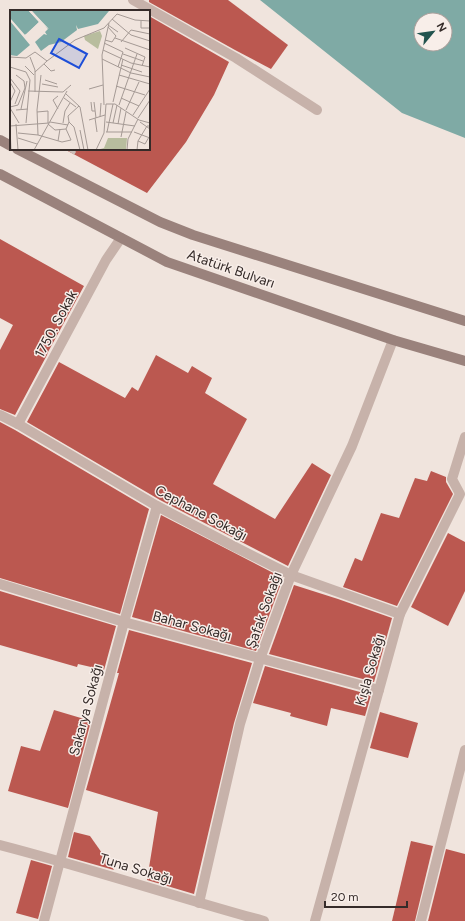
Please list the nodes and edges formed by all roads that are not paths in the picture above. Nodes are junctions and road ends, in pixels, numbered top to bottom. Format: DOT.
graph roads {
  1 [pos="133,0"];
  2 [pos="317,110"];
  3 [pos="0,140"];
  4 [pos="10,145"];
  5 [pos="19,150"];
  6 [pos="0,174"];
  7 [pos="121,238"];
  8 [pos="465,321"];
  9 [pos="393,340"];
  10 [pos="465,361"];
  11 [pos="0,415"];
  12 [pos="18,424"];
  13 [pos="465,437"];
  14 [pos="157,506"];
  15 [pos="291,575"];
  16 [pos="0,584"];
  17 [pos="400,614"];
  18 [pos="124,622"];
  19 [pos="260,659"];
  20 [pos="379,690"];
  21 [pos="465,750"];
  22 [pos="461,784"];
  23 [pos="0,845"];
  24 [pos="61,860"];
  25 [pos="198,903"];
  26 [pos="44,921"];
  27 [pos="264,921"];
  28 [pos="315,921"];
  29 [pos="421,921"];
  1 -- 2 [label="street"];
  3 -- 4 [label="main road"];
  5 -- 8 [label="main road, Atatürk Bulvarı"];
  6 -- 7 [label="main road, Atatürk Bulvarı"];
  7 -- 9 [label="main road, Atatürk Bulvarı"];
  7 -- 12 [label="street, 1750. Sokak"];
  9 -- 10 [label="main road, Atatürk Bulvarı"];
  9 -- 15 [label="street, Şafak Sokağı"];
  11 -- 12 [label="street, Cephane Sokağı"];
  12 -- 14 [label="street, Cephane Sokağı"];
  13 -- 17 [label="street, Kışla Sokağı"];
  14 -- 15 [label="street, Cephane Sokağı"];
  14 -- 18 [label="street, Sakarya Sokağı"];
  15 -- 17 [label="street, Cephane Sokağı"];
  15 -- 19 [label="street, Şafak Sokağı"];
  16 -- 18 [label="street, Bahar Sokağı"];
  17 -- 20 [label="street, Kışla Sokağı"];
  18 -- 19 [label="street, Bahar Sokağı"];
  18 -- 24 [label="street, Sakarya Sokağı"];
  19 -- 20 [label="street, Bahar Sokağı"];
  19 -- 25 [label="street, Şafak Sokağı"];
  20 -- 28 [label="street, Kışla Sokağı"];
  21 -- 22 [label="street"];
  22 -- 29 [label="street"];
  23 -- 24 [label="street, Tuna Sokağı"];
  24 -- 25 [label="street, Tuna Sokağı"];
  24 -- 26 [label="street, Sakarya Sokağı"];
  25 -- 27 [label="street, Tuna Sokağı"];
}
